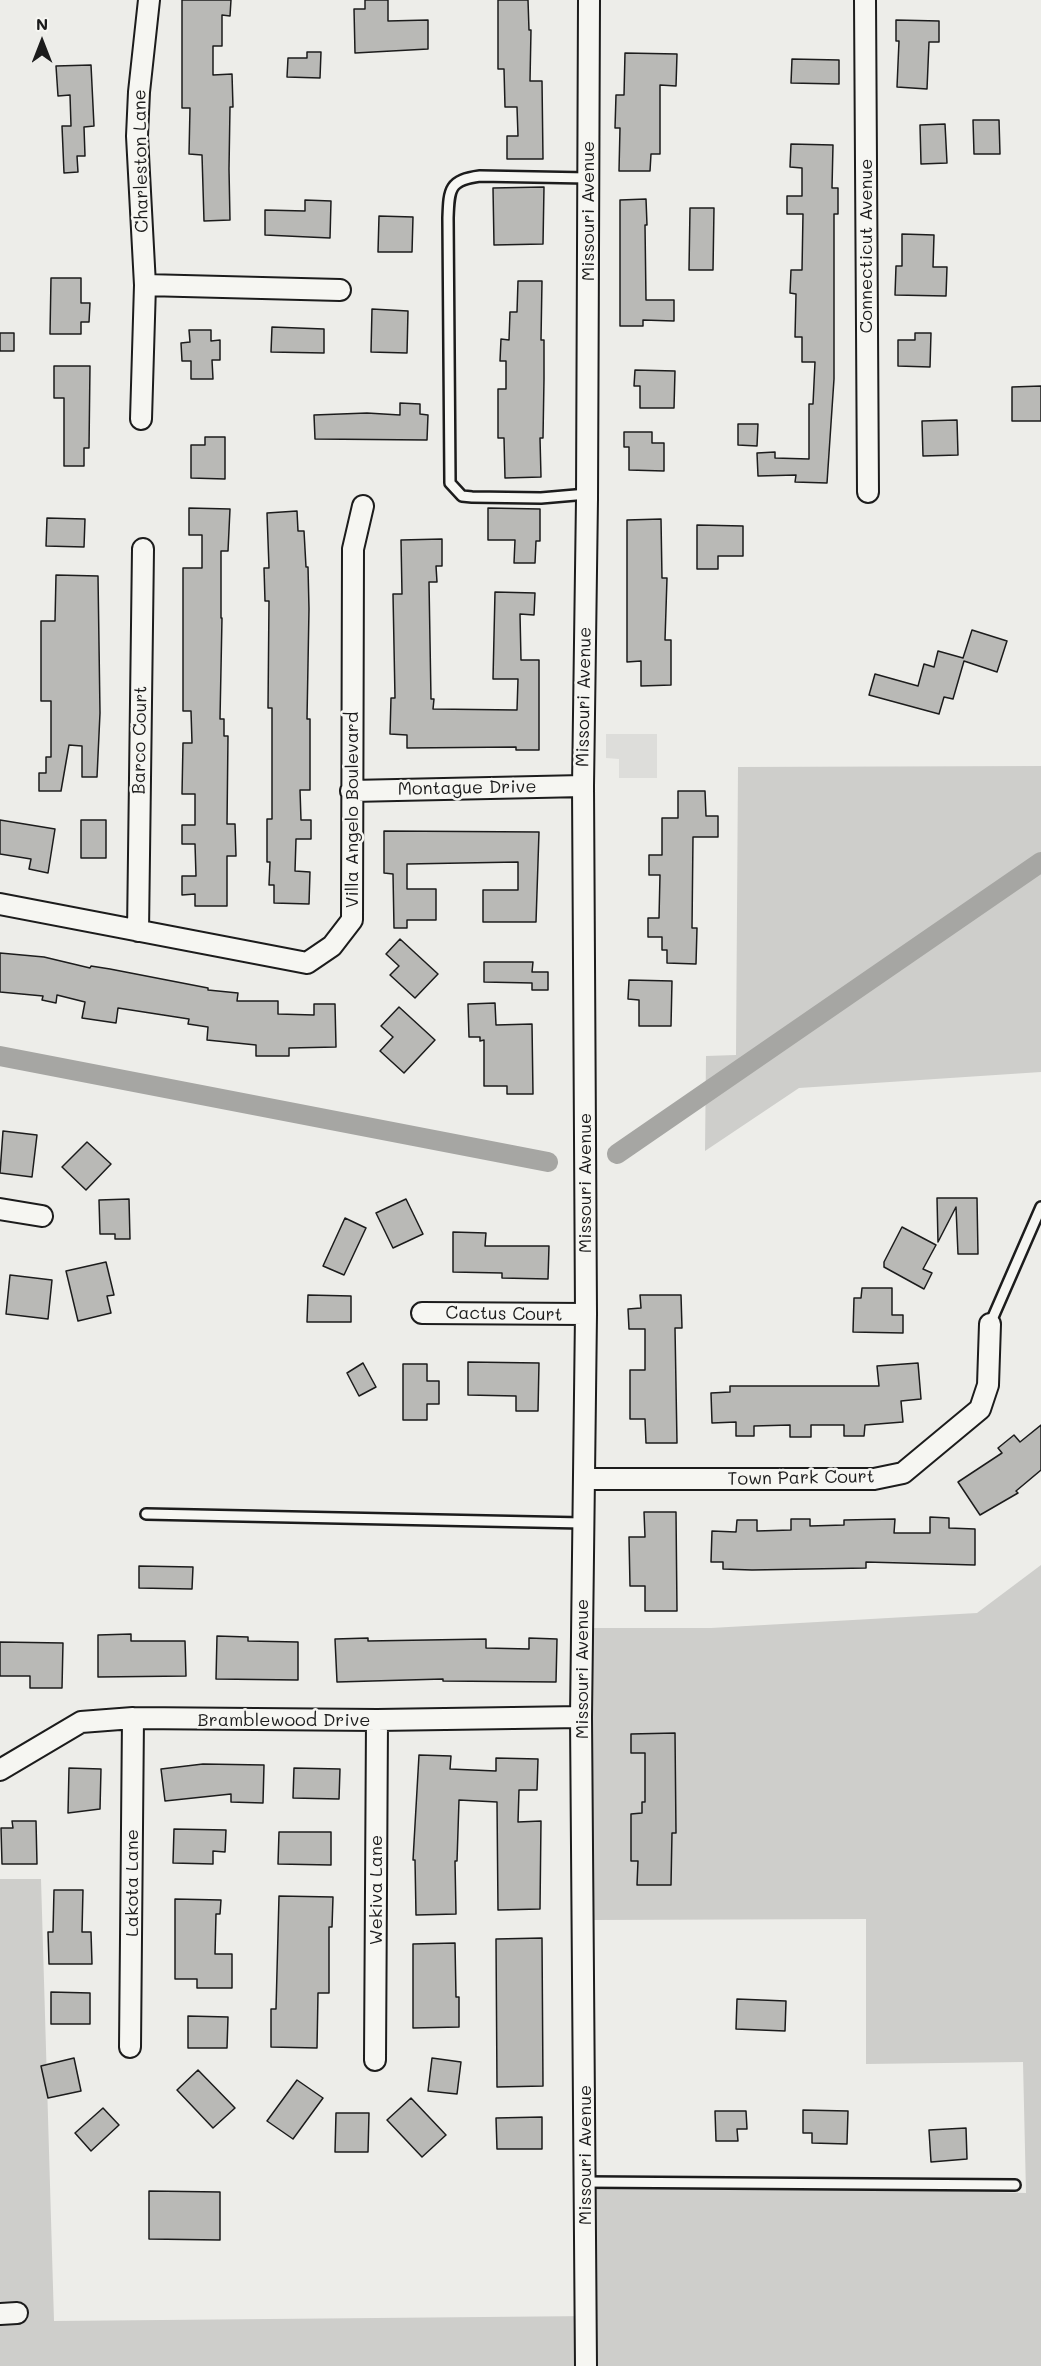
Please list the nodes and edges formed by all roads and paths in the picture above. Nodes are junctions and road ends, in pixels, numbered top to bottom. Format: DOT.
graph roads {
  1 [pos="148,0"];
  2 [pos="589,0"];
  3 [pos="865,0"];
  4 [pos="588,178"];
  5 [pos="145,285"];
  6 [pos="340,290"];
  7 [pos="141,419"];
  8 [pos="868,492"];
  9 [pos="587,494"];
  10 [pos="363,506"];
  11 [pos="143,549"];
  12 [pos="583,786"];
  13 [pos="351,791"];
  14 [pos="0,904"];
  15 [pos="138,931"];
  16 [pos="1041,1207"];
  17 [pos="0,1209"];
  18 [pos="42,1216"];
  19 [pos="422,1313"];
  20 [pos="586,1314"];
  21 [pos="990,1324"];
  22 [pos="584,1479"];
  23 [pos="146,1514"];
  24 [pos="583,1523"];
  25 [pos="581,1717"];
  26 [pos="133,1718"];
  27 [pos="377,1720"];
  28 [pos="0,1770"];
  29 [pos="130,2047"];
  30 [pos="375,2060"];
  31 [pos="586,2182"];
  32 [pos="1015,2185"];
  33 [pos="586,2366"];
  1 -- 5 [label="street, Charleston Lane"];
  2 -- 4 [label="street, Missouri Avenue"];
  3 -- 8 [label="street, Connecticut Avenue"];
  4 -- 9 [label="street, Missouri Avenue"];
  4 -- 9 [label="lane"];
  5 -- 6 [label="street"];
  5 -- 7 [label="street, Charleston Lane"];
  9 -- 12 [label="street, Missouri Avenue"];
  10 -- 13 [label="street, Villa Angelo Boulevard"];
  11 -- 15 [label="street, Barco Court"];
  12 -- 13 [label="street, Montague Drive"];
  12 -- 20 [label="street, Missouri Avenue"];
  13 -- 15 [label="street, Villa Angelo Boulevard"];
  14 -- 15 [label="street, Villa Angelo Boulevard"];
  16 -- 21 [label="lane"];
  17 -- 18 [label="street"];
  19 -- 20 [label="street, Cactus Court"];
  20 -- 22 [label="street, Missouri Avenue"];
  21 -- 22 [label="street, Town Park Court"];
  22 -- 24 [label="street, Missouri Avenue"];
  23 -- 24 [label="lane"];
  24 -- 25 [label="street, Missouri Avenue"];
  25 -- 27 [label="street, Bramblewood Drive"];
  25 -- 31 [label="street, Missouri Avenue"];
  26 -- 27 [label="street, Bramblewood Drive"];
  26 -- 28 [label="street, Bramblewood Drive"];
  26 -- 29 [label="street, Lakota Lane"];
  27 -- 30 [label="street, Wekiva Lane"];
  31 -- 32 [label="lane"];
  31 -- 33 [label="street, Missouri Avenue"];
}
